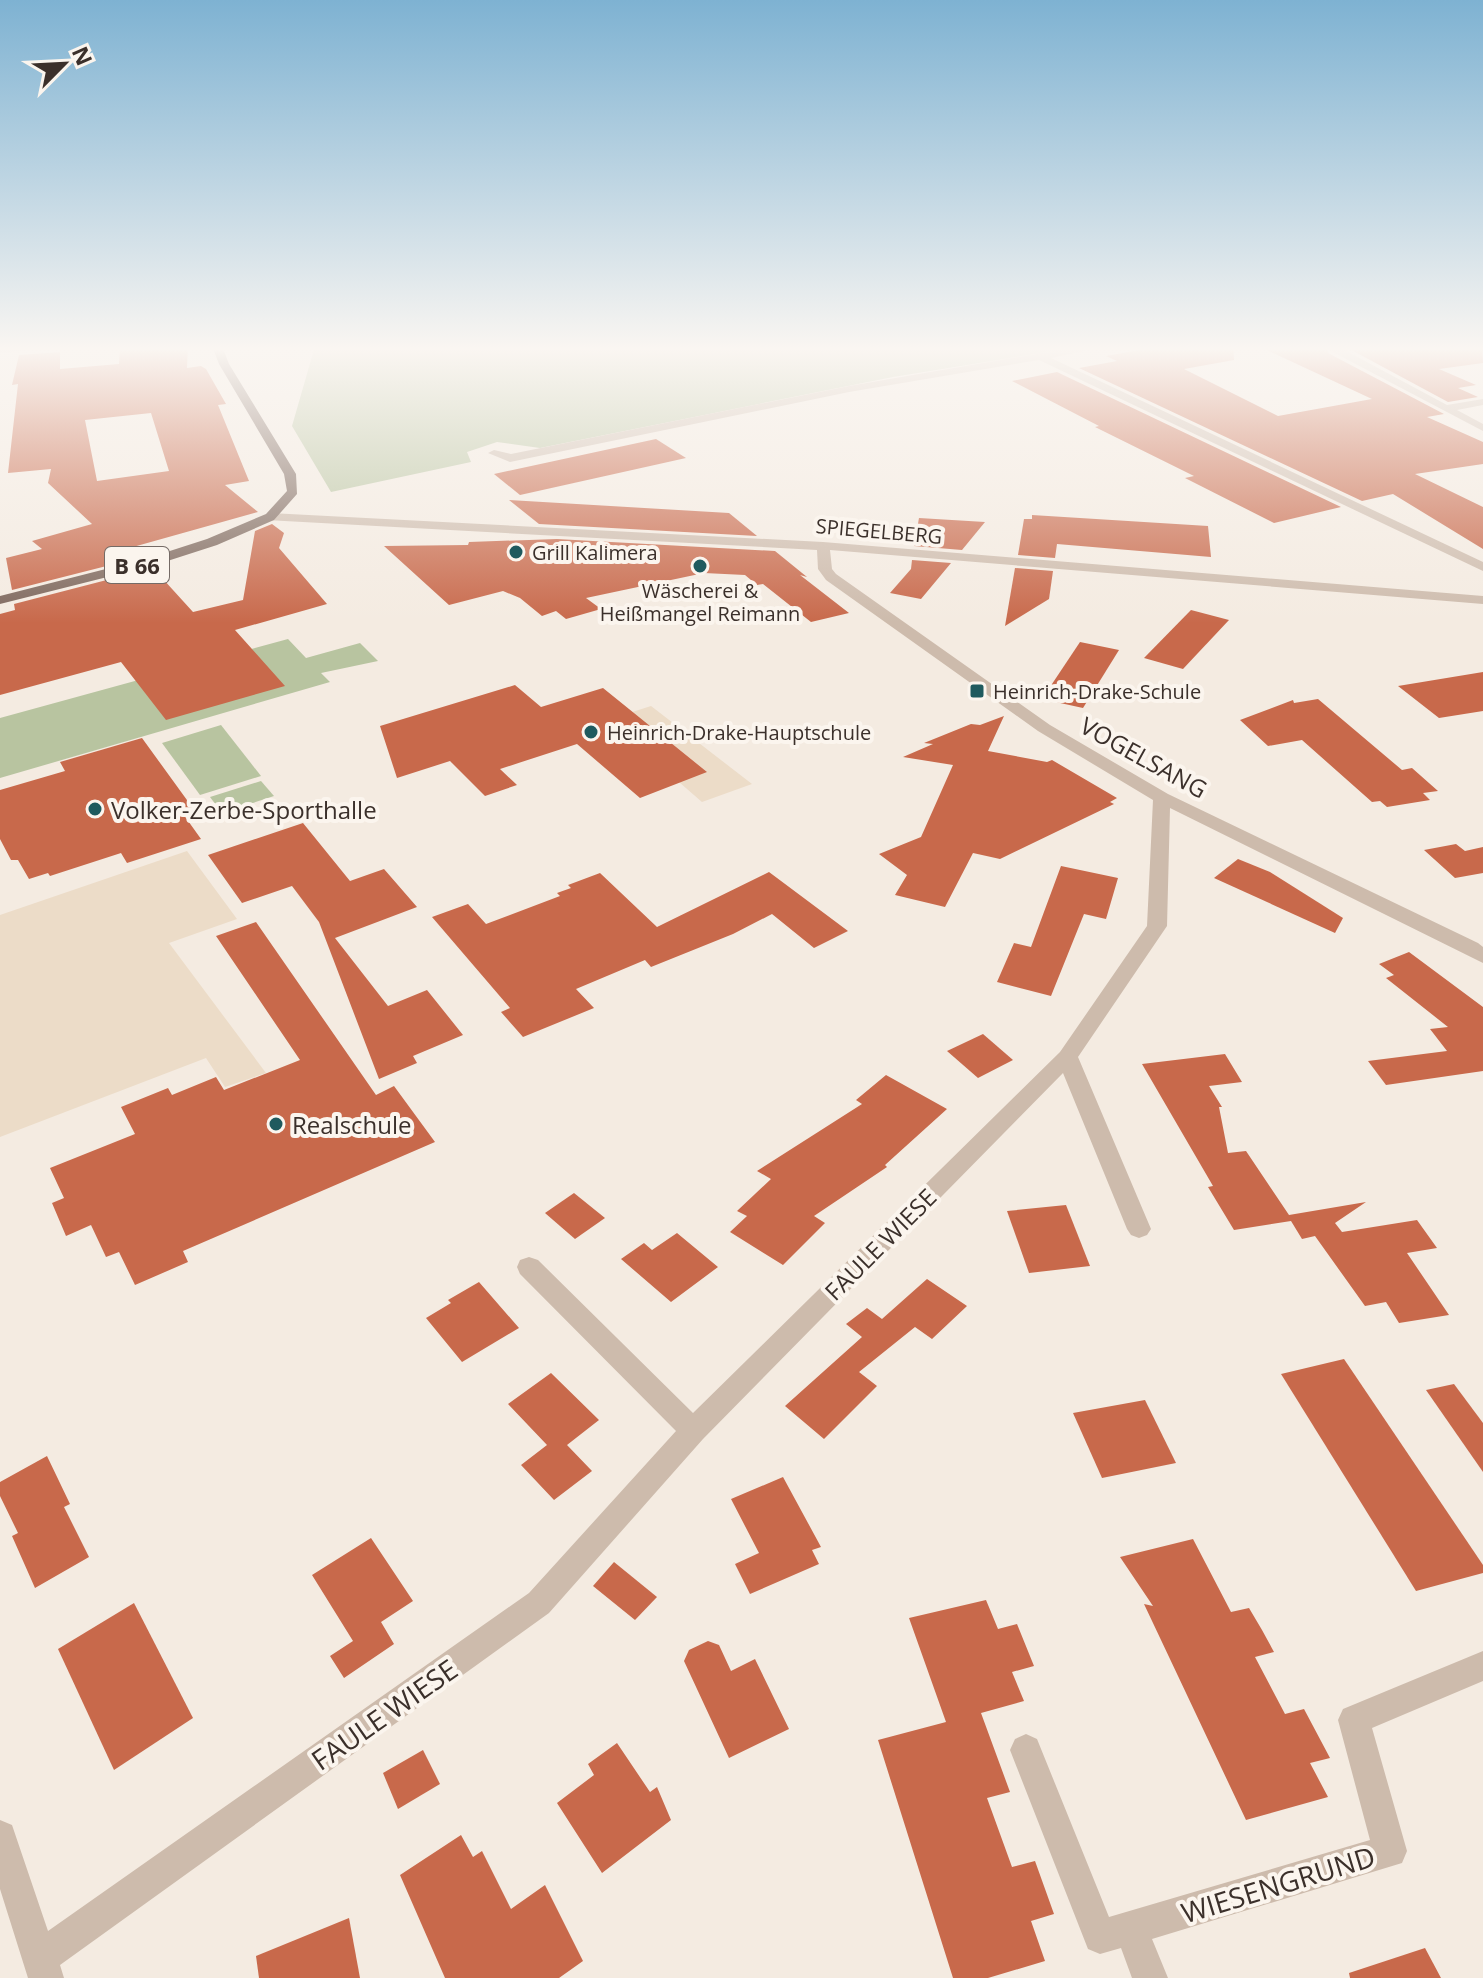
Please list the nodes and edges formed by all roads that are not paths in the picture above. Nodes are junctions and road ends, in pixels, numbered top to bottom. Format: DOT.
graph roads {
  1 [pos="271,438"];
  2 [pos="607,438"];
  3 [pos="1212,438"];
  4 [pos="494,453"];
  5 [pos="270,517"];
  6 [pos="823,546"];
  7 [pos="1483,567"];
  8 [pos="0,600"];
  9 [pos="1483,600"];
  10 [pos="1162,798"];
  11 [pos="1483,957"];
  12 [pos="1067,1057"];
  13 [pos="1139,1229"];
  14 [pos="529,1267"];
  15 [pos="693,1431"];
  16 [pos="1483,1666"];
  17 [pos="1026,1750"];
  18 [pos="0,1837"];
  19 [pos="1130,1928"];
  20 [pos="43,1968"];
  21 [pos="1150,1978"];
  1 -- 5 [label="main road, B 66"];
  2 -- 4 [label="street"];
  3 -- 7 [label="street"];
  5 -- 6 [label="street, SPIEGELBERG"];
  5 -- 8 [label="main road, B 66"];
  6 -- 9 [label="street, SPIEGELBERG"];
  6 -- 10 [label="street, VOGELSANG"];
  10 -- 11 [label="street, VOGELSANG"];
  10 -- 12 [label="street, FAULE WIESE"];
  12 -- 13 [label="street"];
  12 -- 15 [label="street, FAULE WIESE"];
  14 -- 15 [label="street"];
  15 -- 20 [label="street, FAULE WIESE"];
  16 -- 19 [label="street, WIESENGRUND"];
  17 -- 19 [label="street, WIESENGRUND"];
  18 -- 20 [label="street"];
  19 -- 21 [label="street"];
}
